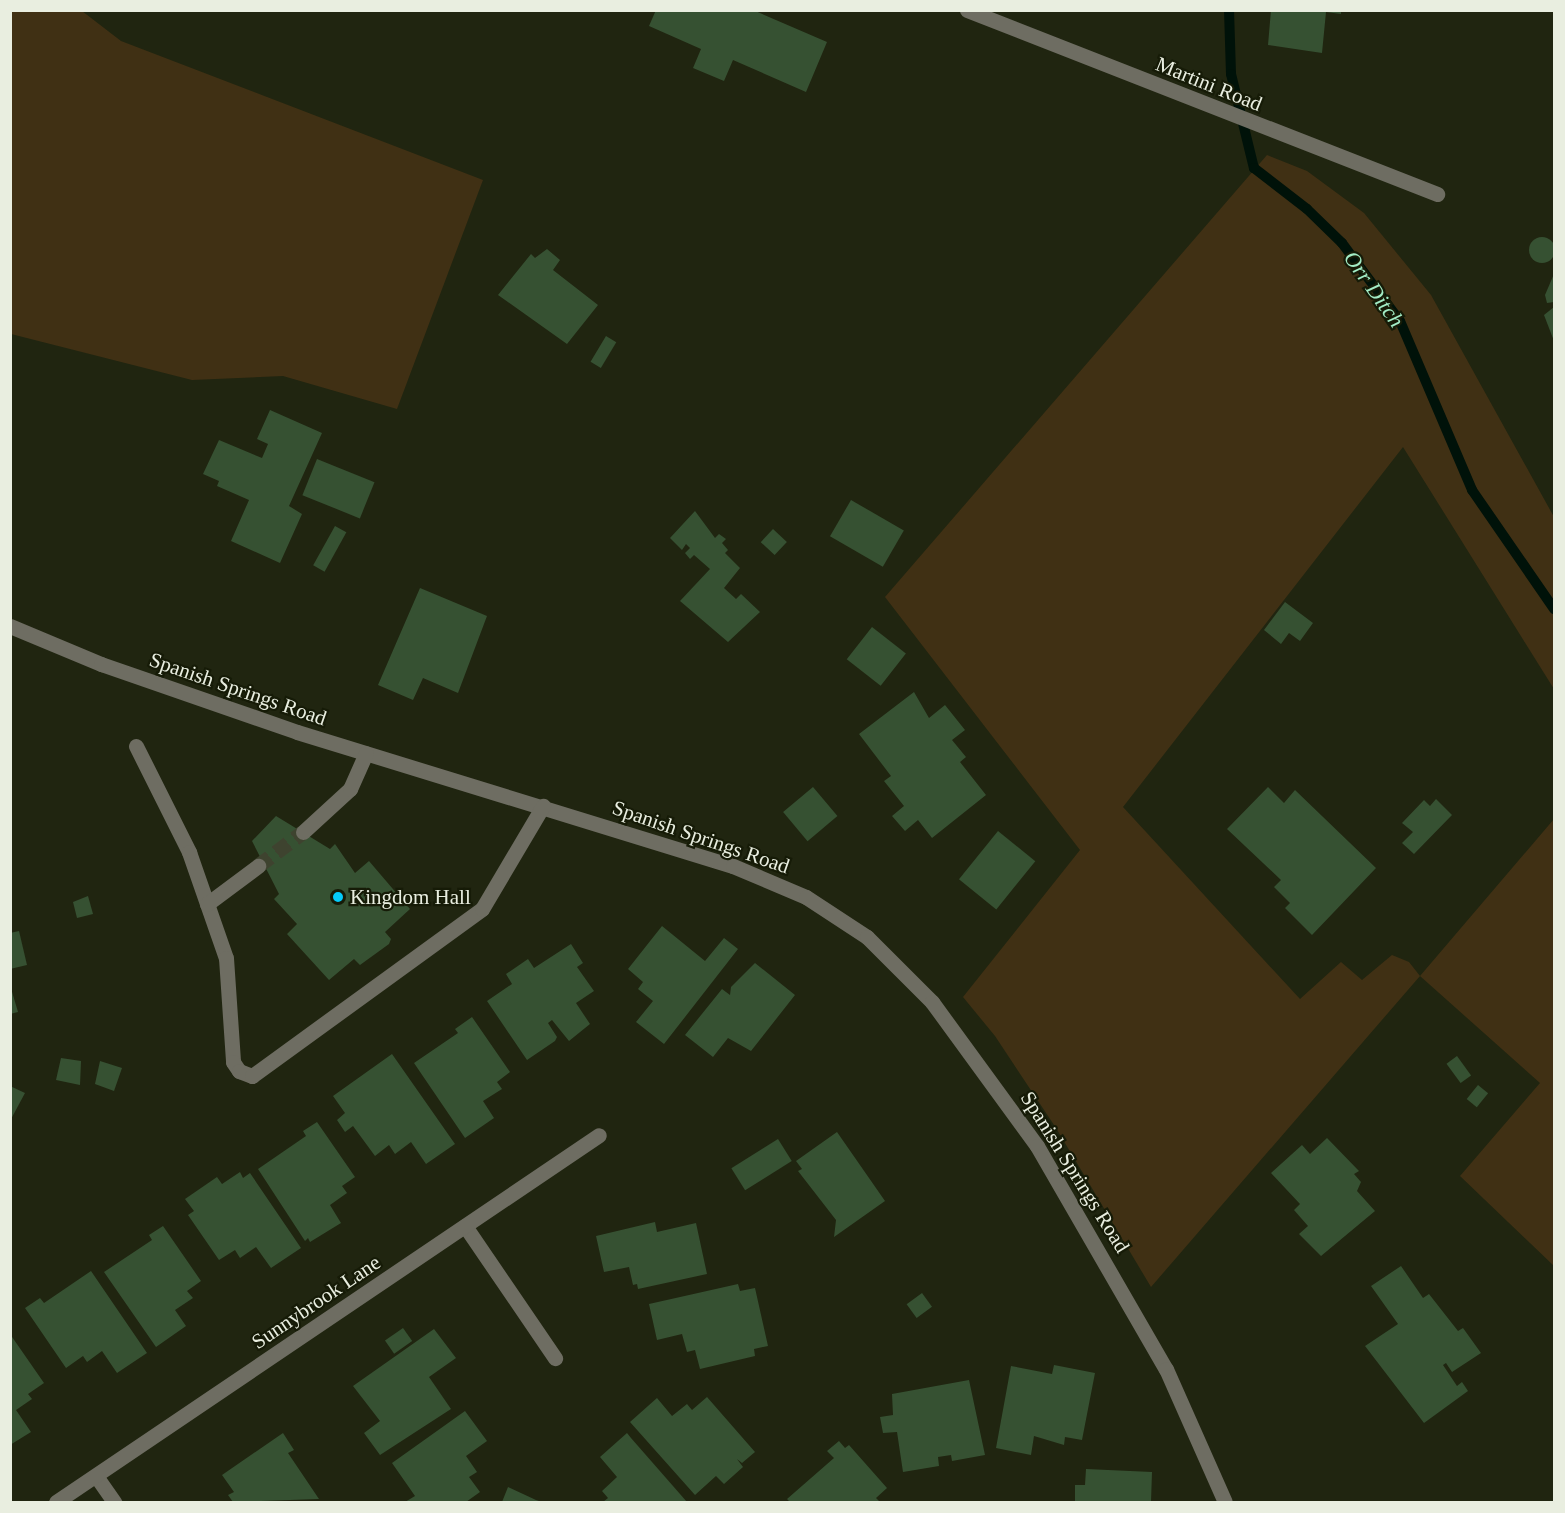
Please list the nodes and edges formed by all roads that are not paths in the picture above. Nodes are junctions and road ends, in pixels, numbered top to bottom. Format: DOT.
graph roads {
  1 [pos="968,10"];
  2 [pos="1437,194"];
  3 [pos="10,626"];
  4 [pos="136,746"];
  5 [pos="366,753"];
  6 [pos="543,806"];
  7 [pos="303,832"];
  8 [pos="258,866"];
  9 [pos="207,904"];
  10 [pos="599,1135"];
  11 [pos="465,1226"];
  12 [pos="555,1358"];
  13 [pos="96,1476"];
  14 [pos="56,1503"];
  15 [pos="114,1503"];
  16 [pos="1226,1503"];
  1 -- 2 [label="street, Martini Road"];
  3 -- 5 [label="street, Spanish Springs Road"];
  4 -- 9 [label="street"];
  5 -- 6 [label="street, Spanish Springs Road"];
  5 -- 7 [label="street"];
  6 -- 9 [label="street"];
  6 -- 16 [label="street, Spanish Springs Road"];
  8 -- 9 [label="street"];
  10 -- 11 [label="street, Sunnybrook Lane"];
  11 -- 12 [label="street"];
  11 -- 13 [label="street, Sunnybrook Lane"];
  13 -- 14 [label="street, Sunnybrook Lane"];
  13 -- 15 [label="street"];
}
